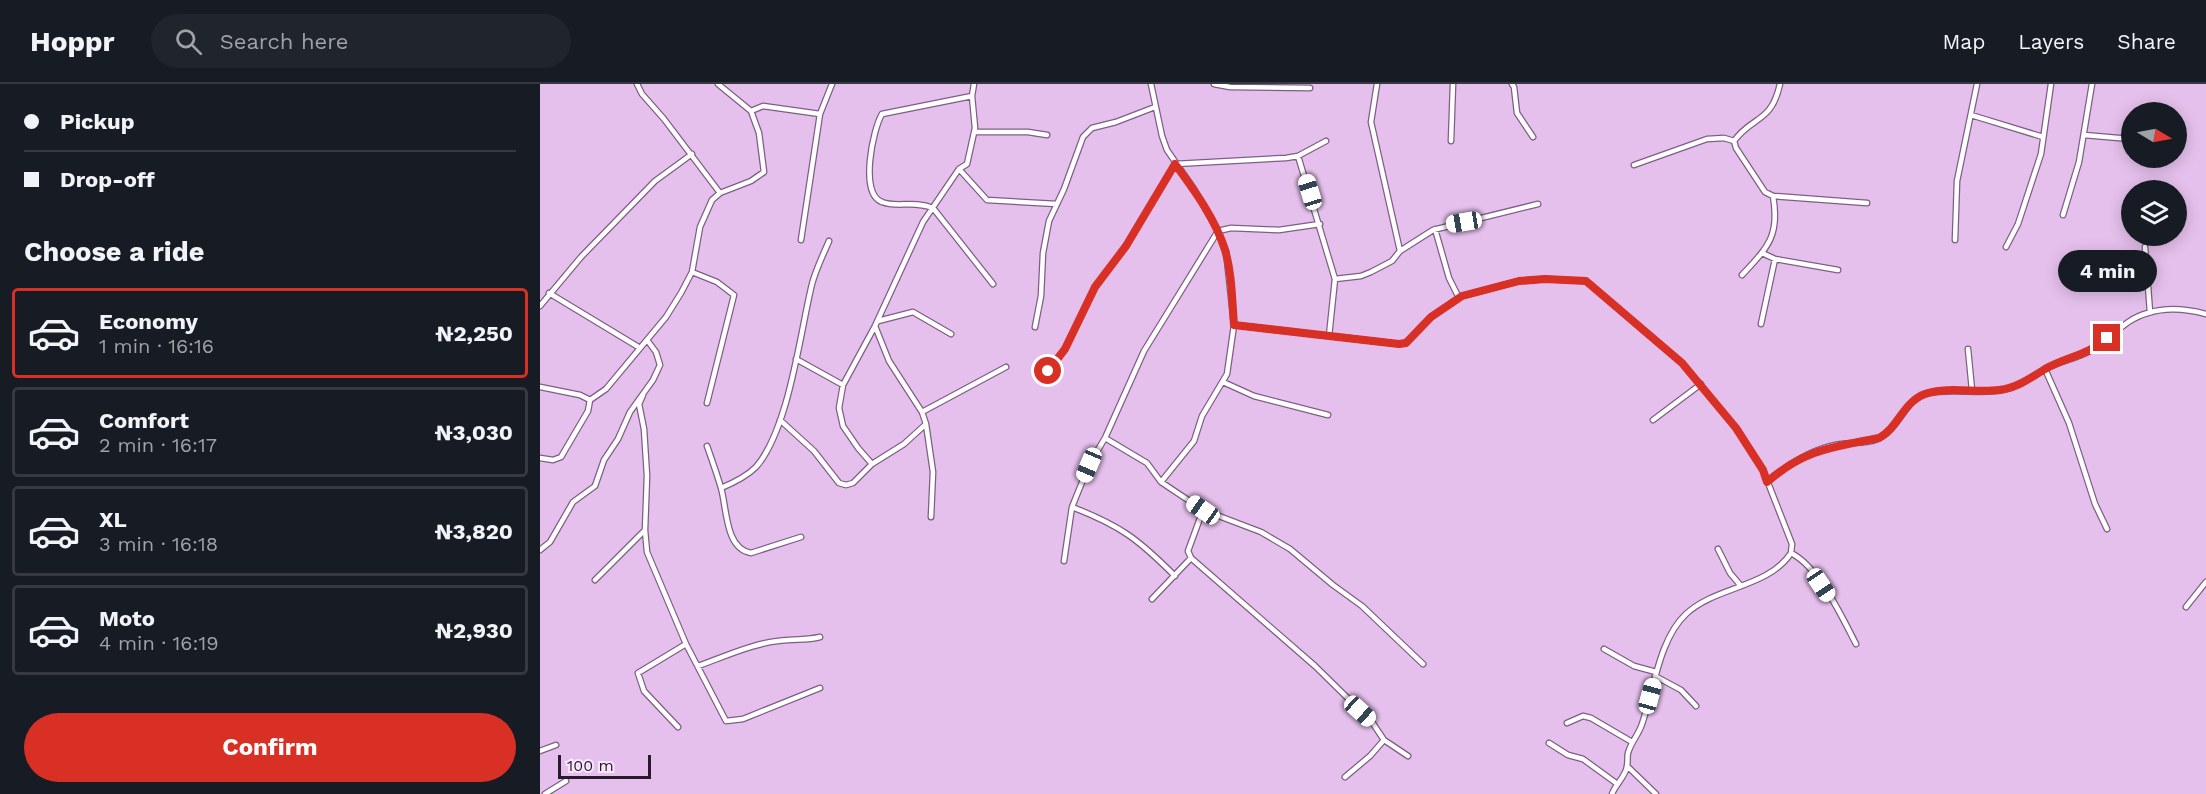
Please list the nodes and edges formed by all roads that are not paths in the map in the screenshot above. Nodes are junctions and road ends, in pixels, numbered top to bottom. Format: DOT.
graph roads {
  1 [pos="637,84"];
  2 [pos="718,84"];
  3 [pos="832,84"];
  4 [pos="974,84"];
  5 [pos="1151,84"];
  6 [pos="1214,84"];
  7 [pos="1377,84"];
  8 [pos="1453,84"];
  9 [pos="1512,84"];
  10 [pos="1780,84"];
  11 [pos="1977,84"];
  12 [pos="2051,84"];
  13 [pos="2092,84"];
  14 [pos="1310,88"];
  15 [pos="972,96"];
  16 [pos="1155,107"];
  17 [pos="751,111"];
  18 [pos="820,114"];
  19 [pos="1971,115"];
  20 [pos="974,132"];
  21 [pos="1047,135"];
  22 [pos="2085,135"];
  23 [pos="1533,137"];
  24 [pos="2043,137"];
  25 [pos="2121,138"];
  26 [pos="1326,141"];
  27 [pos="1451,141"];
  28 [pos="1734,141"];
  29 [pos="692,154"];
  30 [pos="1298,156"];
  31 [pos="1175,164"];
  32 [pos="1634,165"];
  33 [pos="959,169"];
  34 [pos="720,193"];
  35 [pos="1773,196"];
  36 [pos="1867,203"];
  37 [pos="1057,204"];
  38 [pos="1538,204"];
  39 [pos="933,208"];
  40 [pos="2063,215"];
  41 [pos="1320,224"];
  42 [pos="1435,229"];
  43 [pos="1218,231"];
  44 [pos="801,240"];
  45 [pos="1955,240"];
  46 [pos="829,241"];
  47 [pos="2006,247"];
  48 [pos="2145,247"];
  49 [pos="1400,251"];
  50 [pos="1762,253"];
  51 [pos="1775,259"];
  52 [pos="1838,270"];
  53 [pos="692,272"];
  54 [pos="1742,276"];
  55 [pos="1335,279"];
  56 [pos="993,284"];
  57 [pos="549,293"];
  58 [pos="1459,298"];
  59 [pos="540,306"];
  60 [pos="2150,312"];
  61 [pos="2206,314"];
  62 [pos="876,324"];
  63 [pos="1761,324"];
  64 [pos="1234,325"];
  65 [pos="1035,327"];
  66 [pos="951,334"];
  67 [pos="1329,336"];
  68 [pos="647,340"];
  69 [pos="640,348"];
  70 [pos="1968,350"];
  71 [pos="796,359"];
  72 [pos="1006,367"];
  73 [pos="2045,369"];
  74 [pos="1048,371"];
  75 [pos="1223,382"];
  76 [pos="1701,384"];
  77 [pos="843,385"];
  78 [pos="540,387"];
  79 [pos="1972,390"];
  80 [pos="643,395"];
  81 [pos="591,400"];
  82 [pos="707,403"];
  83 [pos="922,412"];
  84 [pos="1328,415"];
  85 [pos="780,420"];
  86 [pos="1653,420"];
  87 [pos="926,424"];
  88 [pos="1104,438"];
  89 [pos="707,446"];
  90 [pos="540,458"];
  91 [pos="872,464"];
  92 [pos="1161,482"];
  93 [pos="1767,482"];
  94 [pos="721,488"];
  95 [pos="1071,507"];
  96 [pos="1203,510"];
  97 [pos="931,517"];
  98 [pos="2106,529"];
  99 [pos="645,530"];
  100 [pos="801,537"];
  101 [pos="1718,549"];
  102 [pos="540,550"];
  103 [pos="1791,553"];
  104 [pos="1191,558"];
  105 [pos="1065,561"];
  106 [pos="1175,576"];
  107 [pos="595,580"];
  108 [pos="2206,582"];
  109 [pos="1741,586"];
  110 [pos="1152,599"];
  111 [pos="2186,607"];
  112 [pos="820,637"];
  113 [pos="686,644"];
  114 [pos="1856,644"];
  115 [pos="1604,649"];
  116 [pos="1423,664"];
  117 [pos="698,666"];
  118 [pos="1656,674"];
  119 [pos="820,688"];
  120 [pos="1696,706"];
  121 [pos="1567,723"];
  122 [pos="678,727"];
  123 [pos="1384,740"];
  124 [pos="1549,742"];
  125 [pos="1632,742"];
  126 [pos="556,745"];
  127 [pos="540,752"];
  128 [pos="1408,756"];
  129 [pos="1627,766"];
  130 [pos="1345,777"];
  131 [pos="566,781"];
  132 [pos="1616,783"];
  133 [pos="545,794"];
  134 [pos="1612,794"];
  135 [pos="1656,794"];
  1 -- 29 [label="street"];
  2 -- 17 [label="street"];
  3 -- 18 [label="street"];
  4 -- 15 [label="street"];
  5 -- 16 [label="street"];
  6 -- 14 [label="street"];
  7 -- 49 [label="street"];
  8 -- 27 [label="street"];
  9 -- 23 [label="street"];
  10 -- 28 [label="street"];
  11 -- 19 [label="street"];
  12 -- 24 [label="street"];
  13 -- 22 [label="street"];
  15 -- 20 [label="street"];
  15 -- 39 [label="street"];
  16 -- 31 [label="street"];
  16 -- 37 [label="street"];
  17 -- 18 [label="street"];
  17 -- 34 [label="street"];
  18 -- 44 [label="street"];
  19 -- 24 [label="street"];
  19 -- 45 [label="street"];
  20 -- 21 [label="street"];
  20 -- 33 [label="street"];
  22 -- 25 [label="street"];
  22 -- 40 [label="street"];
  24 -- 47 [label="street"];
  26 -- 30 [label="street"];
  28 -- 32 [label="street"];
  28 -- 35 [label="street"];
  29 -- 34 [label="street"];
  29 -- 57 [label="street"];
  30 -- 31 [label="street"];
  30 -- 41 [label="street"];
  31 -- 43 [label="street"];
  31 -- 74 [label="street"];
  33 -- 37 [label="street"];
  33 -- 39 [label="street"];
  34 -- 53 [label="street"];
  35 -- 36 [label="street"];
  35 -- 50 [label="street"];
  37 -- 65 [label="street"];
  38 -- 42 [label="street"];
  39 -- 56 [label="street"];
  39 -- 62 [label="street"];
  41 -- 43 [label="street"];
  41 -- 55 [label="street"];
  42 -- 49 [label="street"];
  42 -- 58 [label="street"];
  43 -- 64 [label="street"];
  43 -- 88 [label="street"];
  46 -- 71 [label="street"];
  48 -- 60 [label="street"];
  49 -- 55 [label="street"];
  50 -- 51 [label="street"];
  50 -- 54 [label="street"];
  51 -- 52 [label="street"];
  51 -- 63 [label="street"];
  53 -- 68 [label="street"];
  53 -- 82 [label="street"];
  55 -- 67 [label="street"];
  57 -- 59 [label="street"];
  57 -- 69 [label="street"];
  58 -- 67 [label="street"];
  58 -- 76 [label="street"];
  60 -- 61 [label="street"];
  60 -- 73 [label="street"];
  62 -- 66 [label="street"];
  62 -- 77 [label="street"];
  62 -- 83 [label="street"];
  64 -- 67 [label="street"];
  64 -- 75 [label="street"];
  68 -- 69 [label="street"];
  68 -- 80 [label="street"];
  69 -- 81 [label="street"];
  70 -- 79 [label="street"];
  71 -- 77 [label="street"];
  71 -- 85 [label="street"];
  72 -- 83 [label="street"];
  73 -- 79 [label="street"];
  73 -- 98 [label="street"];
  75 -- 84 [label="street"];
  75 -- 92 [label="street"];
  76 -- 86 [label="street"];
  76 -- 93 [label="street"];
  77 -- 91 [label="street"];
  78 -- 81 [label="street"];
  79 -- 93 [label="street"];
  80 -- 99 [label="street"];
  80 -- 102 [label="street"];
  81 -- 90 [label="street"];
  83 -- 87 [label="street"];
  85 -- 91 [label="street"];
  85 -- 94 [label="street"];
  87 -- 91 [label="street"];
  87 -- 97 [label="street"];
  88 -- 92 [label="street"];
  88 -- 95 [label="street"];
  89 -- 94 [label="street"];
  92 -- 96 [label="street"];
  93 -- 103 [label="street"];
  94 -- 100 [label="street"];
  95 -- 105 [label="street"];
  95 -- 106 [label="street"];
  96 -- 104 [label="street"];
  96 -- 116 [label="street"];
  99 -- 107 [label="street"];
  99 -- 113 [label="street"];
  101 -- 109 [label="street"];
  103 -- 109 [label="street"];
  103 -- 114 [label="street"];
  104 -- 106 [label="street"];
  104 -- 123 [label="street"];
  106 -- 110 [label="street"];
  108 -- 111 [label="street"];
  109 -- 118 [label="street"];
  112 -- 117 [label="street"];
  113 -- 117 [label="street"];
  113 -- 122 [label="street"];
  115 -- 118 [label="street"];
  117 -- 119 [label="street"];
  118 -- 120 [label="street"];
  118 -- 125 [label="street"];
  121 -- 125 [label="street"];
  123 -- 128 [label="street"];
  123 -- 130 [label="street"];
  124 -- 132 [label="street"];
  125 -- 129 [label="street"];
  126 -- 127 [label="street"];
  129 -- 132 [label="street"];
  129 -- 135 [label="street"];
  131 -- 133 [label="street"];
  132 -- 134 [label="street"];
}
